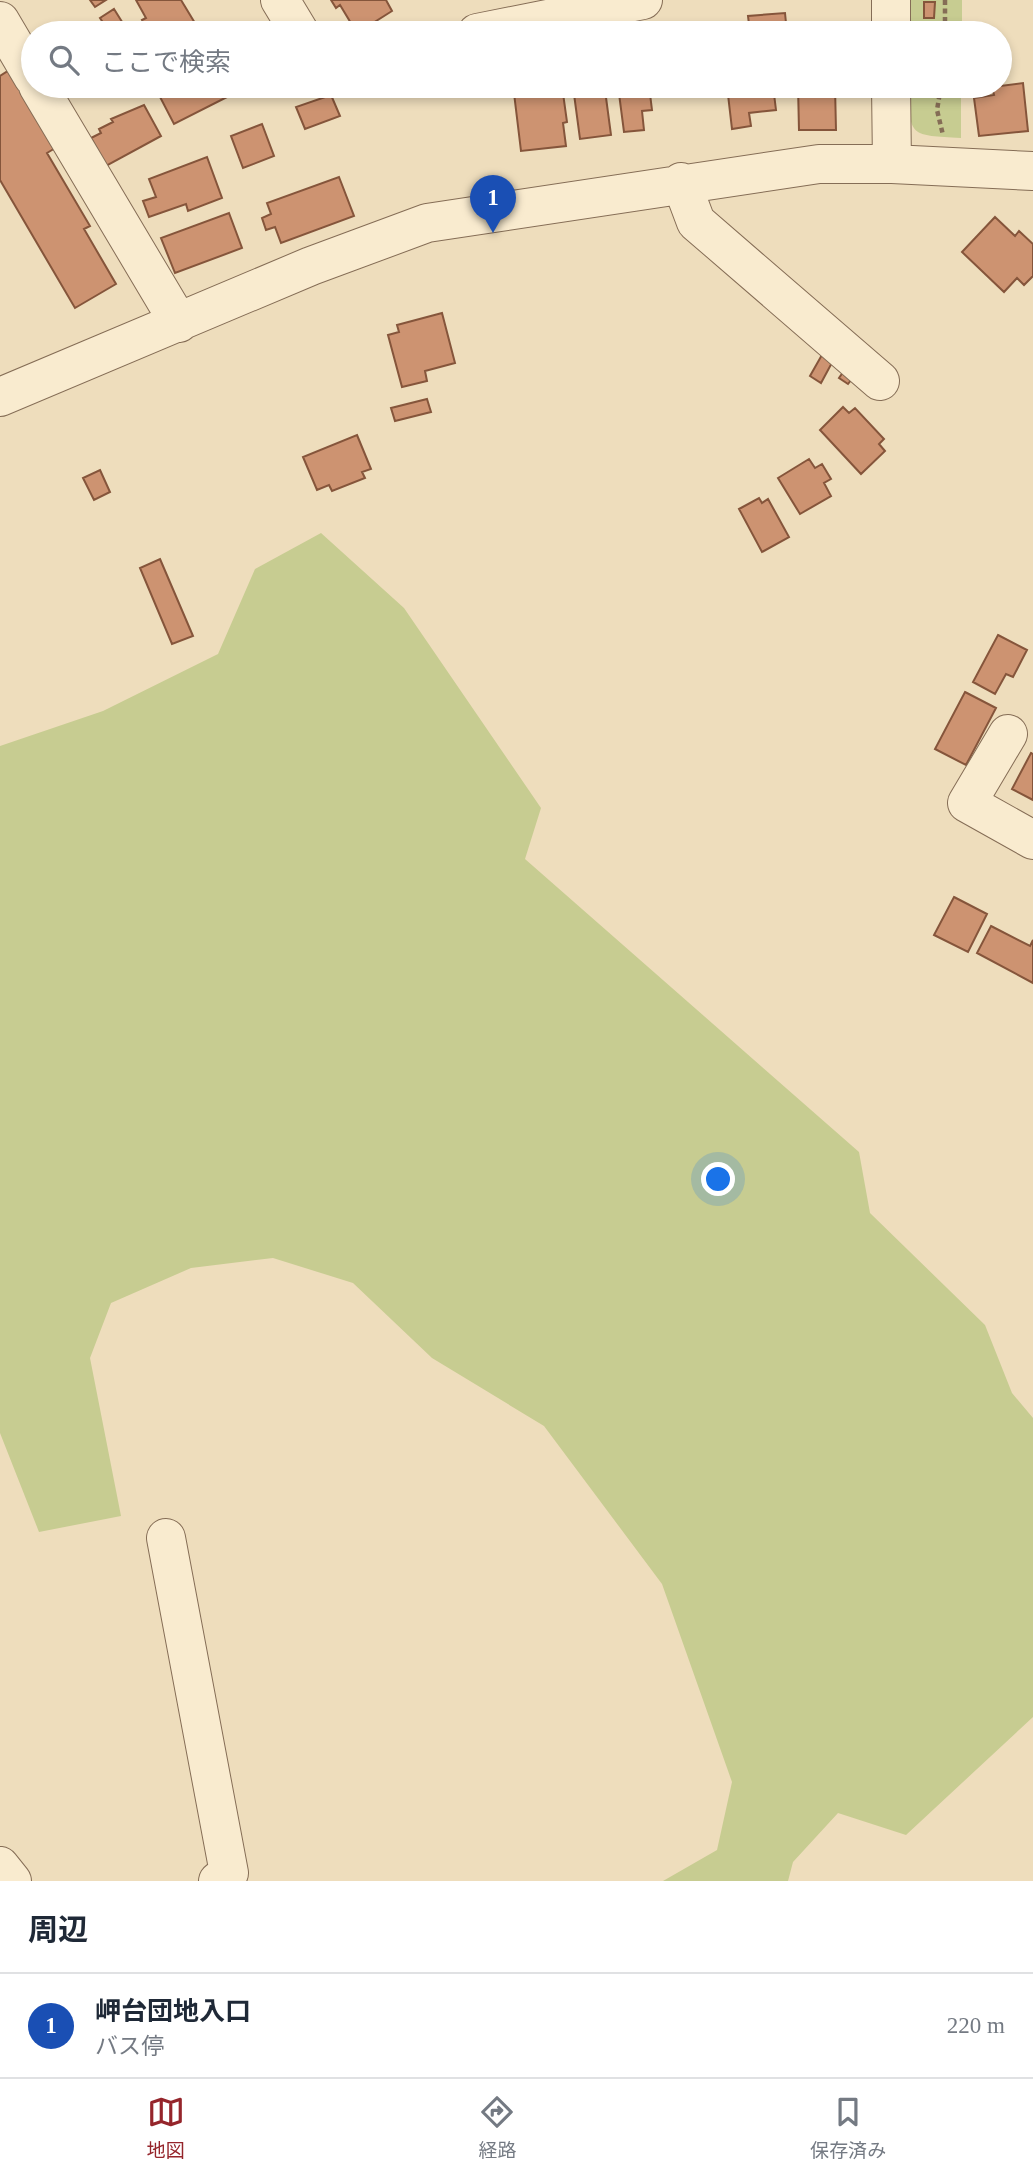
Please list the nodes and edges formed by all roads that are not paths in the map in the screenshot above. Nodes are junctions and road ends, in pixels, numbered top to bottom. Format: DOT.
graph roads {
  1 [pos="280,0"];
  2 [pos="643,0"];
  3 [pos="891,0"];
  4 [pos="0,21"];
  5 [pos="293,21"];
  6 [pos="537,21"];
  7 [pos="891,21"];
  8 [pos="21,57"];
  9 [pos="45,98"];
  10 [pos="891,98"];
  11 [pos="892,164"];
  12 [pos="1033,172"];
  13 [pos="681,182"];
  14 [pos="179,323"];
  15 [pos="880,381"];
  16 [pos="0,397"];
  17 [pos="1008,734"];
  18 [pos="1033,840"];
  19 [pos="166,1538"];
  20 [pos="0,1866"];
  21 [pos="12,1881"];
  22 [pos="218,1881"];
  1 -- 5 [label="street"];
  2 -- 6 [label="street"];
  3 -- 7 [label="street"];
  4 -- 8 [label="street"];
  9 -- 14 [label="street"];
  10 -- 11 [label="street"];
  11 -- 12 [label="street"];
  11 -- 13 [label="street"];
  13 -- 14 [label="street"];
  13 -- 15 [label="street"];
  14 -- 16 [label="street"];
  17 -- 18 [label="street"];
  19 -- 22 [label="street"];
  20 -- 21 [label="street"];
}
